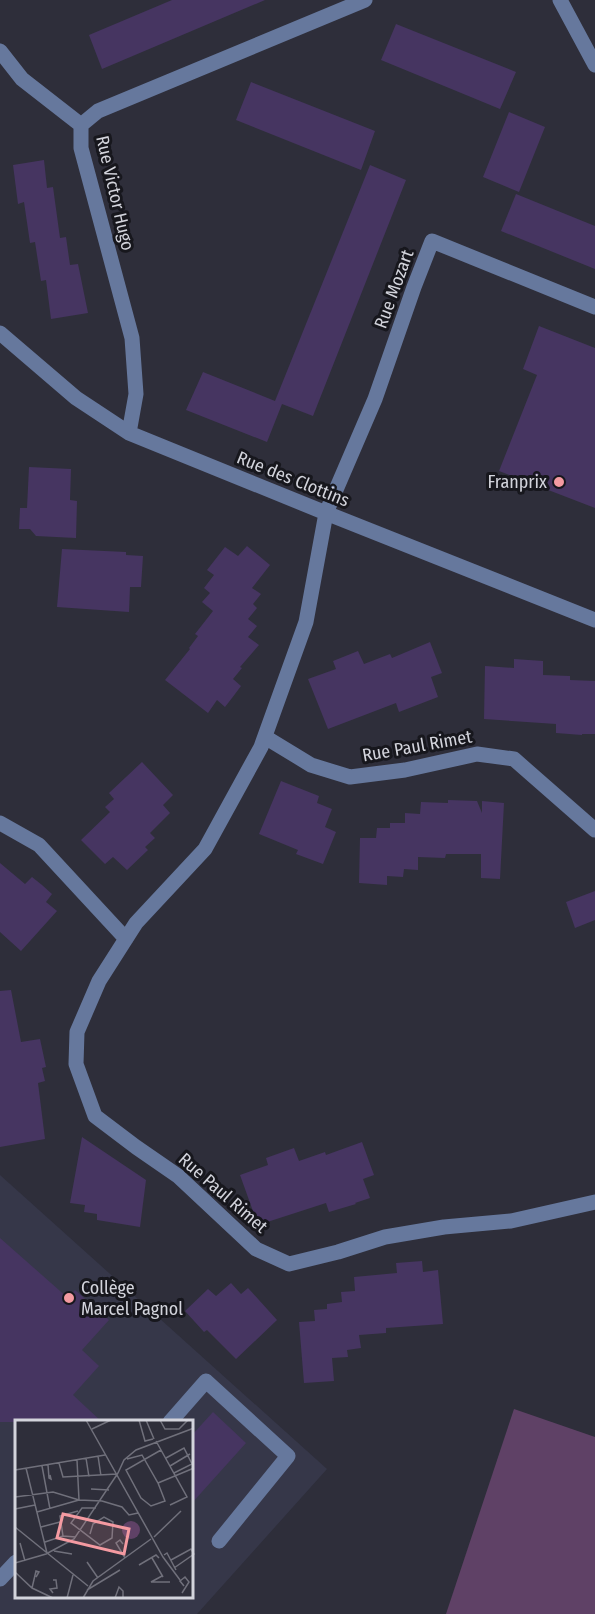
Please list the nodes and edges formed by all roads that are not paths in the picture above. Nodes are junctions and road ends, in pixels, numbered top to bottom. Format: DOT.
graph roads {
  1 [pos="365,0"];
  2 [pos="560,0"];
  3 [pos="0,51"];
  4 [pos="595,65"];
  5 [pos="81,125"];
  6 [pos="595,307"];
  7 [pos="0,333"];
  8 [pos="129,433"];
  9 [pos="326,513"];
  10 [pos="595,620"];
  11 [pos="265,737"];
  12 [pos="0,823"];
  13 [pos="595,830"];
  14 [pos="126,939"];
  15 [pos="595,1202"];
  16 [pos="172,1420"];
  17 [pos="219,1541"];
  18 [pos="15,1563"];
  19 [pos="0,1579"];
  1 -- 5 [label="street, Rue Victor Hugo"];
  2 -- 4 [label="street"];
  3 -- 5 [label="street"];
  5 -- 8 [label="street, Rue Victor Hugo"];
  6 -- 9 [label="street, Rue Mozart"];
  7 -- 8 [label="street, Rue des Clottins"];
  8 -- 9 [label="street, Rue des Clottins"];
  9 -- 10 [label="street, Rue des Clottins"];
  9 -- 11 [label="street, Rue Paul Rimet"];
  11 -- 13 [label="street, Rue Paul Rimet"];
  11 -- 14 [label="street, Rue Paul Rimet"];
  12 -- 14 [label="street"];
  14 -- 15 [label="street, Rue Paul Rimet"];
  16 -- 17 [label="street"];
  18 -- 19 [label="street"];
}
